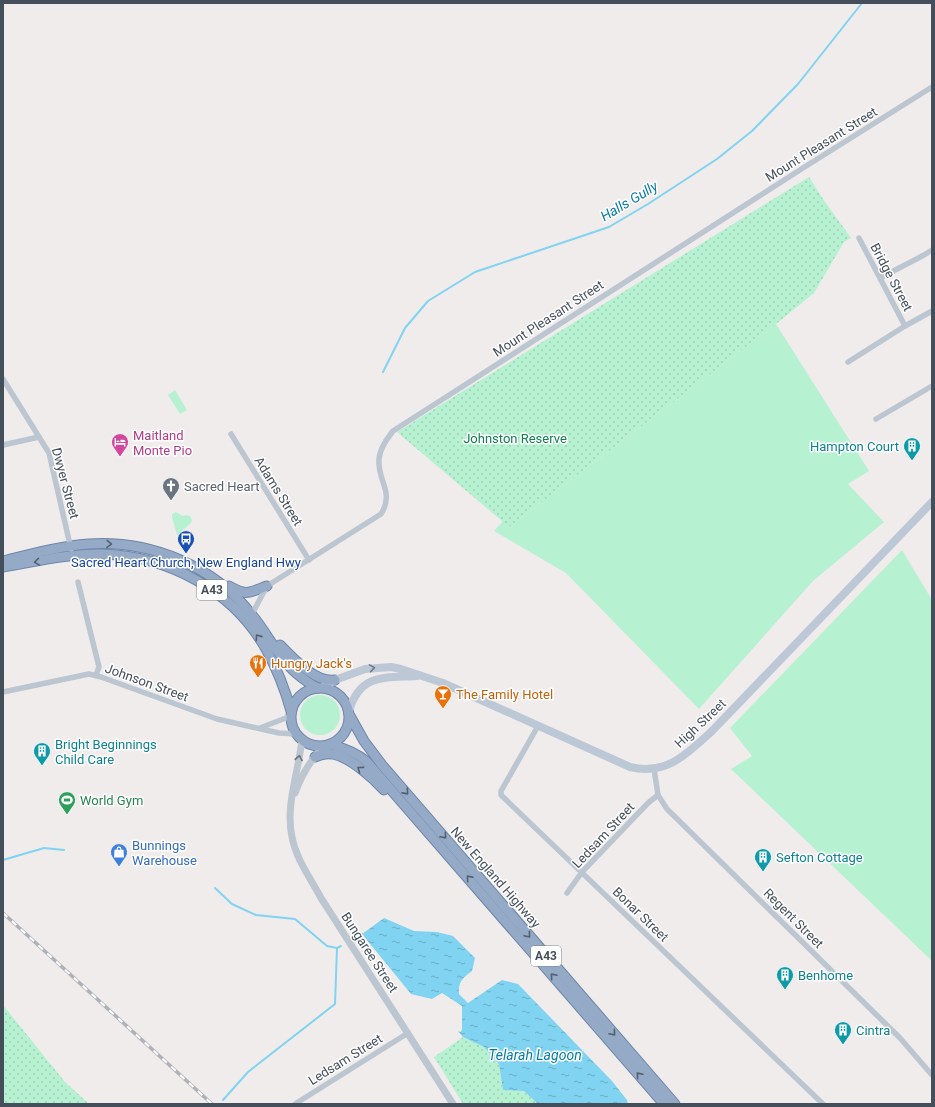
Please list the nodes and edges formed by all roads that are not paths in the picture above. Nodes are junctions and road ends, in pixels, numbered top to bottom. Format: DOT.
graph roads {
  1 [pos="932,87"];
  2 [pos="859,238"];
  3 [pos="932,250"];
  4 [pos="880,278"];
  5 [pos="932,311"];
  6 [pos="905,326"];
  7 [pos="848,362"];
  8 [pos="3,379"];
  9 [pos="932,386"];
  10 [pos="876,419"];
  11 [pos="232,434"];
  12 [pos="39,437"];
  13 [pos="3,445"];
  14 [pos="932,502"];
  15 [pos="71,552"];
  16 [pos="308,560"];
  17 [pos="3,561"];
  18 [pos="3,568"];
  19 [pos="212,577"];
  20 [pos="78,582"];
  21 [pos="267,586"];
  22 [pos="252,614"];
  23 [pos="262,628"];
  24 [pos="96,675"];
  25 [pos="420,676"];
  26 [pos="335,680"];
  27 [pos="320,688"];
  28 [pos="3,692"];
  29 [pos="291,713"];
  30 [pos="349,714"];
  31 [pos="538,726"];
  32 [pos="260,728"];
  33 [pos="299,737"];
  34 [pos="328,745"];
  35 [pos="315,756"];
  36 [pos="654,769"];
  37 [pos="658,795"];
  38 [pos="291,804"];
  39 [pos="411,812"];
  40 [pos="582,872"];
  41 [pos="567,893"];
  42 [pos="408,1033"];
  43 [pos="932,1075"];
  44 [pos="295,1104"];
  45 [pos="453,1104"];
  46 [pos="664,1104"];
  47 [pos="675,1104"];
  48 [pos="823,1104"];
  1 -- 16 [label="street, Mount Pleasant Street"];
  2 -- 4 [label="street, Bridge Street"];
  3 -- 4 [label="street"];
  4 -- 6 [label="street, Bridge Street"];
  5 -- 6 [label="street"];
  6 -- 7 [label="street"];
  8 -- 12 [label="street, Dwyer Street"];
  9 -- 10 [label="street"];
  11 -- 16 [label="street, Adams Street"];
  12 -- 13 [label="street"];
  12 -- 15 [label="street, Dwyer Street"];
  14 -- 36 [label="main road, High Street"];
  15 -- 17 [label="highway, A43"];
  15 -- 18 [label="highway, A43, one-way"];
  15 -- 19 [label="highway, A43, one-way"];
  29 -- 15 [label="highway, A43, one-way"];
  16 -- 21 [label="street, Mount Pleasant Street"];
  19 -- 21 [label="highway"];
  19 -- 22 [label="highway, A43"];
  20 -- 24 [label="street"];
  21 -- 22 [label="street, Mount Pleasant Street"];
  22 -- 23 [label="highway, A43"];
  23 -- 26 [label="highway"];
  23 -- 27 [label="highway, A43"];
  24 -- 28 [label="street, Johnson Street"];
  24 -- 32 [label="street, Johnson Street"];
  26 -- 25 [label="main road, High Street, one-way"];
  25 -- 30 [label="main road, High Street"];
  25 -- 31 [label="main road, High Street"];
  26 -- 27 [label="main road, High Street"];
  27 -- 29 [label="highway"];
  27 -- 30 [label="highway, A43"];
  29 -- 32 [label="street"];
  29 -- 33 [label="highway, A43"];
  30 -- 34 [label="highway"];
  30 -- 47 [label="highway, New England Highway / A43, one-way"];
  31 -- 36 [label="main road, High Street"];
  31 -- 40 [label="street, Bonar Street"];
  32 -- 33 [label="street, Johnson Street"];
  33 -- 34 [label="highway, A43"];
  38 -- 33 [label="street, Bungaree Street, one-way"];
  34 -- 35 [label="street, Bungaree Street"];
  34 -- 39 [label="highway, New England Highway / A43"];
  35 -- 38 [label="street, Bungaree Street"];
  39 -- 35 [label="highway, one-way"];
  36 -- 37 [label="street, Regent Street"];
  37 -- 40 [label="street, Ledsam Street"];
  37 -- 43 [label="street, Regent Street"];
  38 -- 42 [label="street, Bungaree Street"];
  46 -- 39 [label="highway, New England Highway / A43, one-way"];
  40 -- 41 [label="street, Ledsam Street"];
  40 -- 48 [label="street, Bonar Street"];
  42 -- 44 [label="street, Ledsam Street"];
  42 -- 45 [label="street, Bungaree Street"];
}
